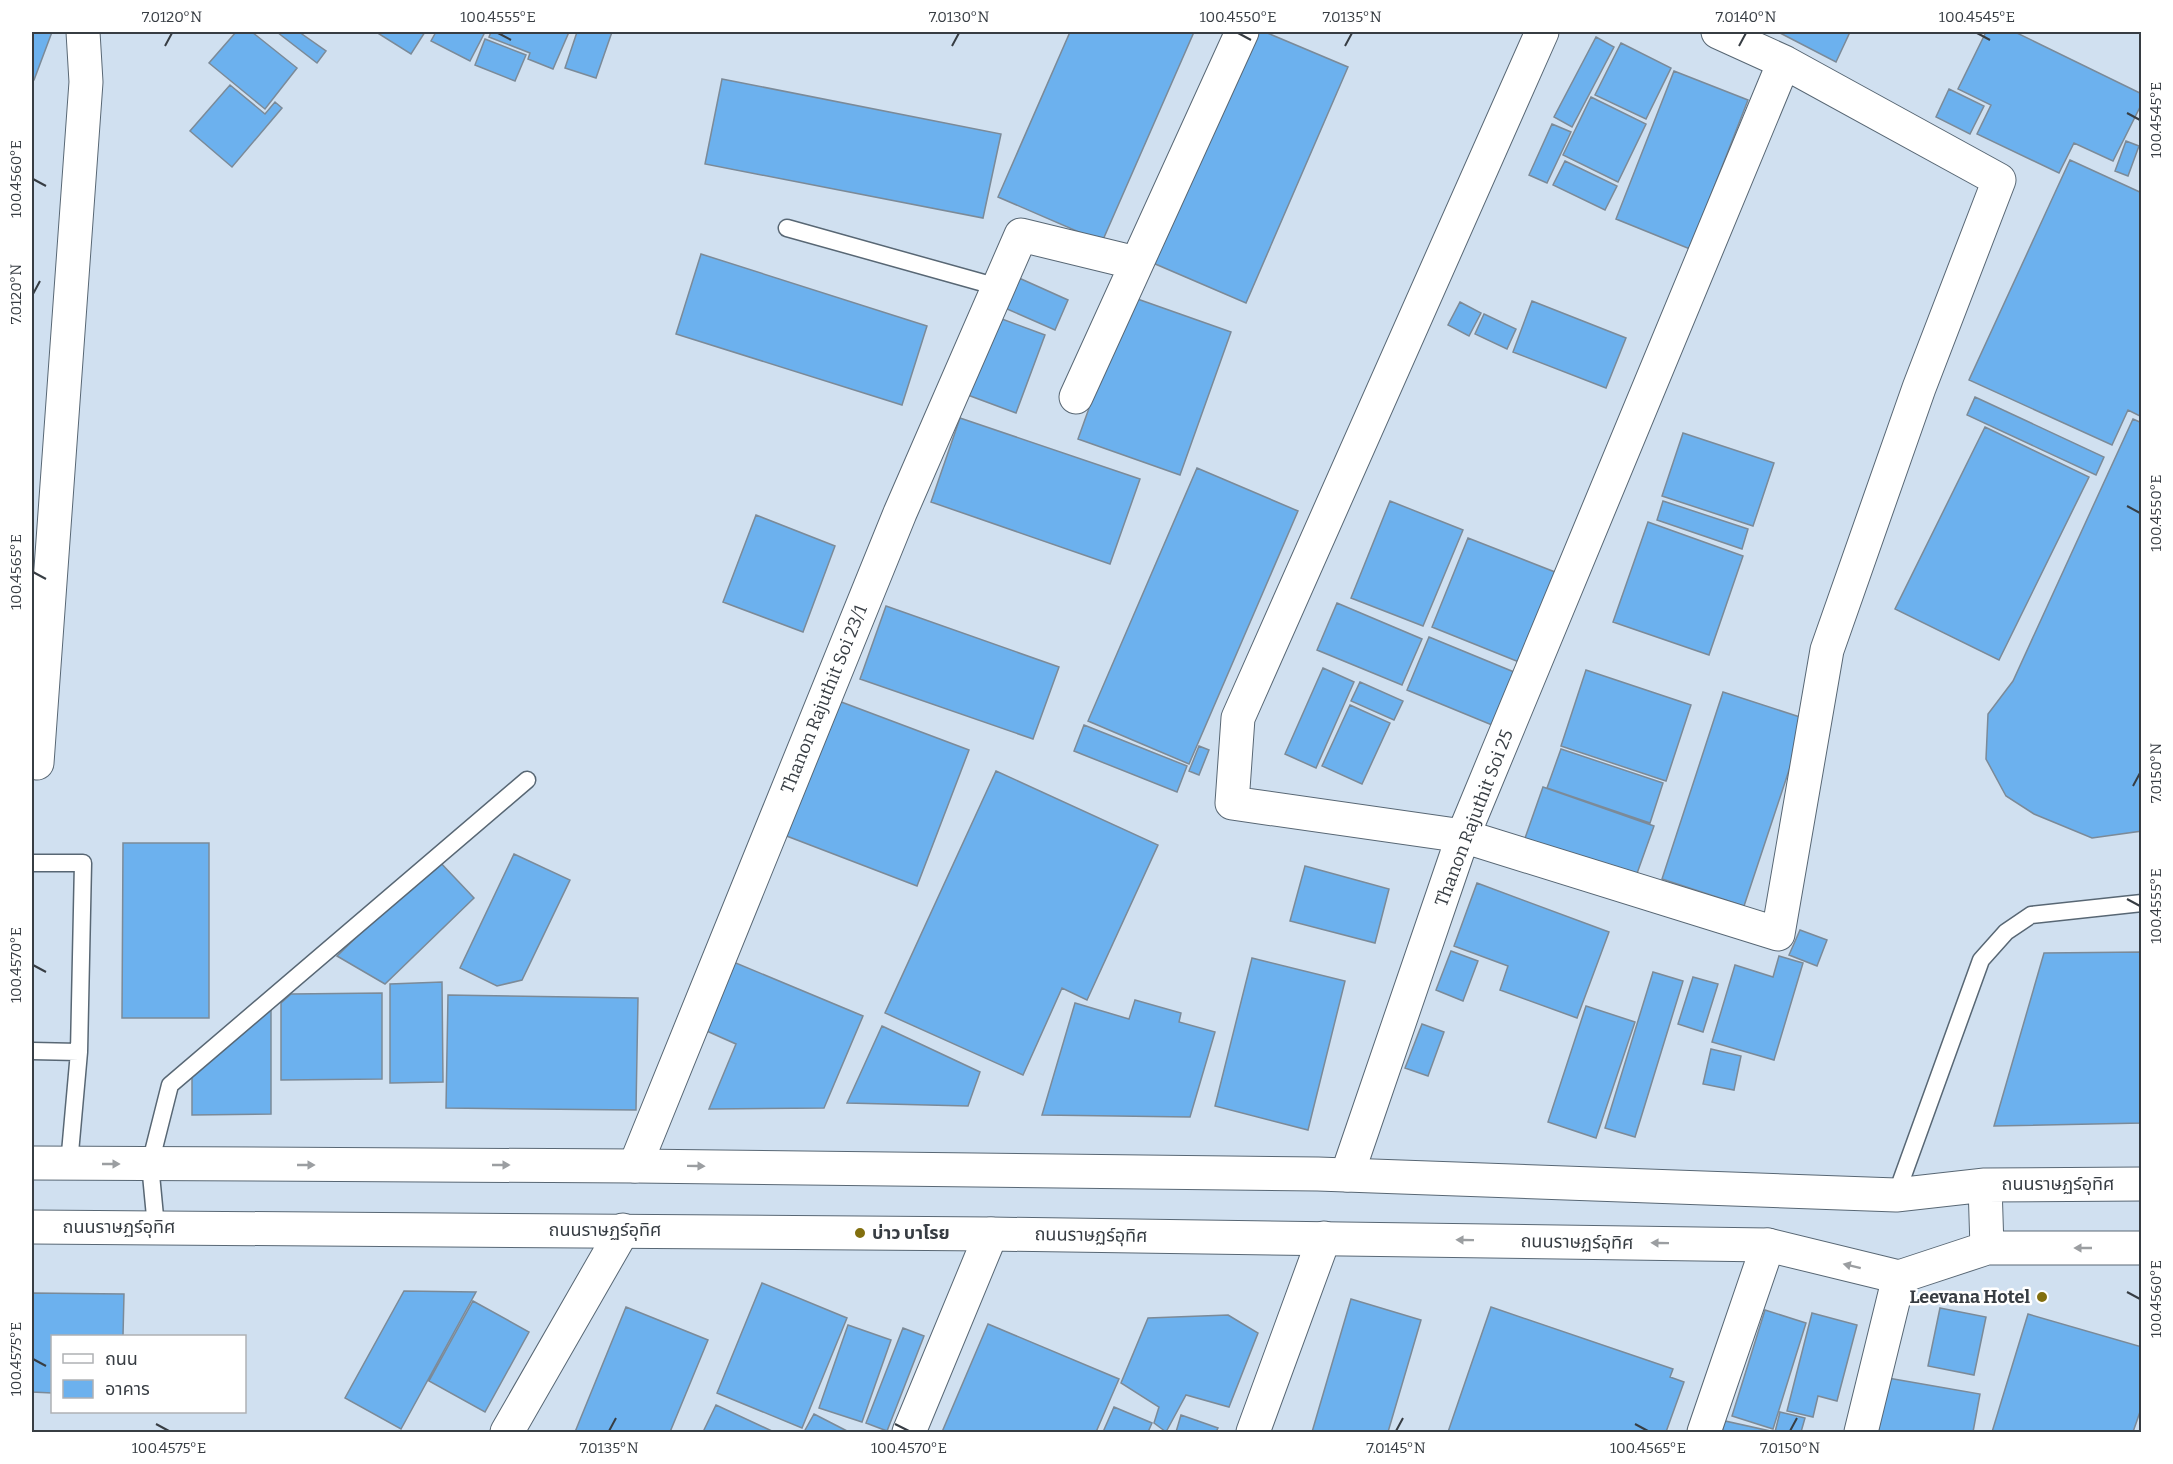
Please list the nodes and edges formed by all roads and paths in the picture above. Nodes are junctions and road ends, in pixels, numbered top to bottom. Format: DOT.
graph roads {
  1 [pos="83,32"];
  2 [pos="1242,32"];
  3 [pos="1542,32"];
  4 [pos="1718,32"];
  5 [pos="1784,62"];
  6 [pos="787,228"];
  7 [pos="1136,263"];
  8 [pos="998,287"];
  9 [pos="1076,397"];
  10 [pos="37,763"];
  11 [pos="527,780"];
  12 [pos="1463,836"];
  13 [pos="32,863"];
  14 [pos="2142,903"];
  15 [pos="32,1052"];
  16 [pos="79,1052"];
  17 [pos="32,1163"];
  18 [pos="69,1164"];
  19 [pos="150,1164"];
  20 [pos="634,1166"];
  21 [pos="1347,1175"];
  22 [pos="2142,1184"];
  23 [pos="1985,1185"];
  24 [pos="1896,1195"];
  25 [pos="32,1227"];
  26 [pos="156,1227"];
  27 [pos="623,1230"];
  28 [pos="991,1234"];
  29 [pos="1324,1238"];
  30 [pos="1768,1245"];
  31 [pos="1987,1248"];
  32 [pos="2142,1248"];
  33 [pos="1899,1277"];
  34 [pos="507,1432"];
  35 [pos="909,1432"];
  36 [pos="1253,1432"];
  37 [pos="1704,1432"];
  38 [pos="1861,1432"];
  1 -- 10 [label="street"];
  2 -- 7 [label="street"];
  3 -- 12 [label="street"];
  4 -- 5 [label="street"];
  5 -- 12 [label="street, Thanon Rajuthit Soi 25"];
  5 -- 12 [label="street"];
  6 -- 8 [label="lane"];
  7 -- 8 [label="street, Thanon Rajuthit Soi 23/1"];
  7 -- 9 [label="street"];
  8 -- 20 [label="street, Thanon Rajuthit Soi 23/1"];
  11 -- 19 [label="lane"];
  12 -- 21 [label="street, Thanon Rajuthit Soi 25"];
  13 -- 16 [label="lane"];
  14 -- 24 [label="lane"];
  15 -- 16 [label="lane"];
  16 -- 18 [label="lane"];
  17 -- 18 [label="street, ถนนราษฏร์อุทิศ"];
  18 -- 19 [label="street, ถนนราษฏร์อุทิศ, one-way"];
  19 -- 20 [label="street, ถนนราษฏร์อุทิศ, one-way"];
  19 -- 26 [label="lane"];
  20 -- 21 [label="street, ถนนราษฏร์อุทิศ, one-way"];
  21 -- 24 [label="street, ถนนราษฏร์อุทิศ"];
  22 -- 23 [label="street, ถนนราษฏร์อุทิศ"];
  23 -- 24 [label="street, ถนนราษฏร์อุทิศ"];
  23 -- 31 [label="street"];
  25 -- 26 [label="street, ถนนราษฏร์อุทิศ"];
  26 -- 27 [label="street, ถนนราษฏร์อุทิศ"];
  27 -- 28 [label="street, ถนนราษฏร์อุทิศ"];
  27 -- 34 [label="street"];
  28 -- 29 [label="street, ถนนราษฏร์อุทิศ"];
  28 -- 35 [label="street"];
  30 -- 29 [label="street, ถนนราษฏร์อุทิศ, one-way"];
  29 -- 36 [label="street"];
  33 -- 30 [label="street, ถนนราษฏร์อุทิศ, one-way"];
  30 -- 37 [label="street"];
  32 -- 31 [label="street, one-way"];
  31 -- 33 [label="street"];
  33 -- 38 [label="street"];
}
